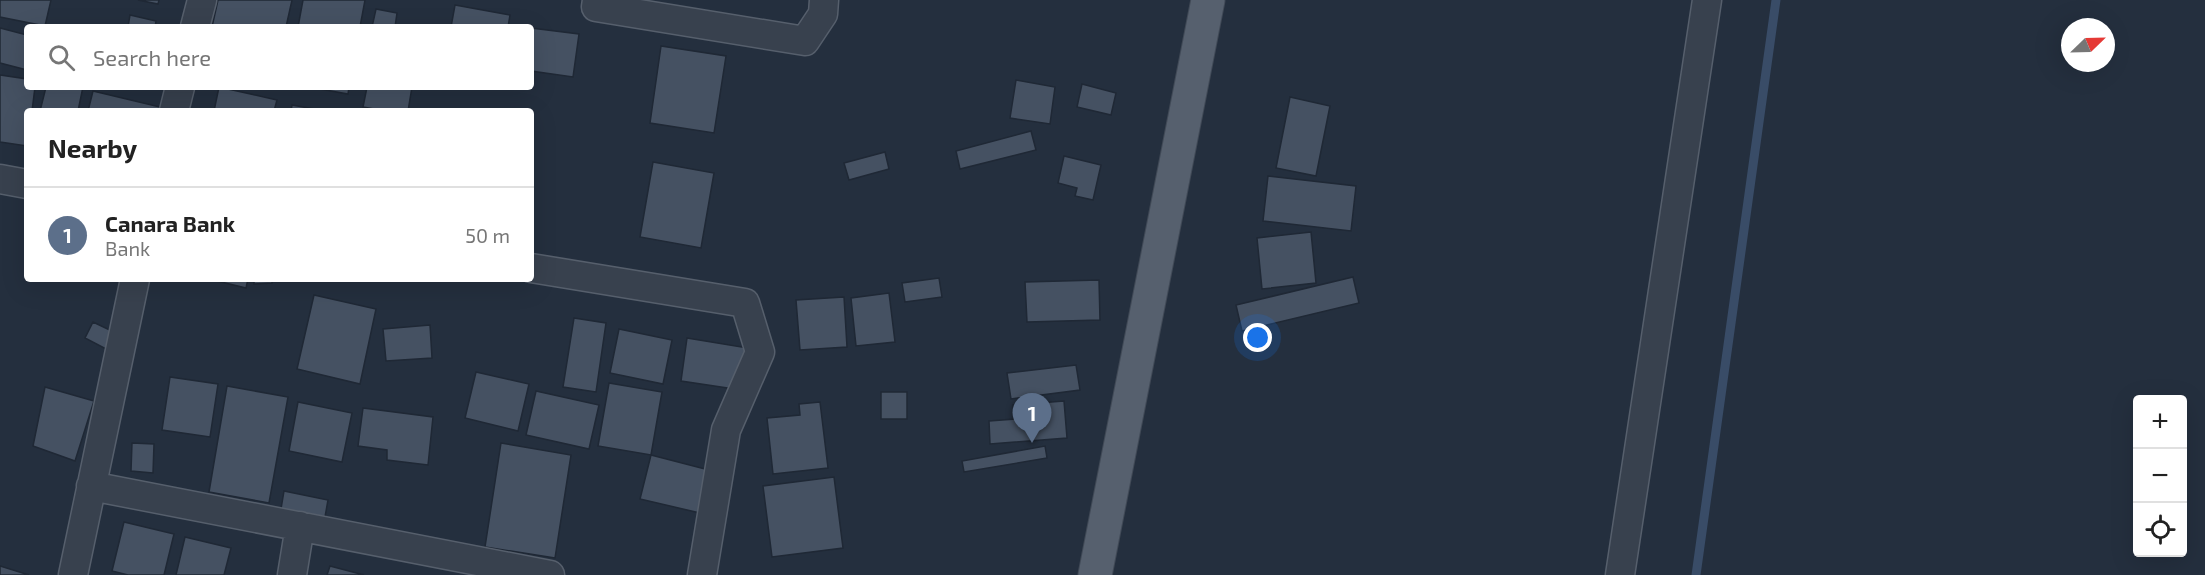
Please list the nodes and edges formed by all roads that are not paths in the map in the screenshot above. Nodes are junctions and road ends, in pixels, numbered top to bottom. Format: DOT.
graph roads {
  1 [pos="202,0"];
  2 [pos="597,0"];
  3 [pos="824,0"];
  4 [pos="1208,0"];
  5 [pos="1707,0"];
  6 [pos="196,24"];
  7 [pos="179,90"];
  8 [pos="175,108"];
  9 [pos="0,179"];
  10 [pos="24,183"];
  11 [pos="534,268"];
  12 [pos="134,282"];
  13 [pos="91,486"];
  14 [pos="300,526"];
  15 [pos="73,575"];
  16 [pos="292,575"];
  17 [pos="550,575"];
  18 [pos="702,575"];
  19 [pos="1095,575"];
  20 [pos="1620,575"];
  1 -- 6 [label="street"];
  2 -- 3 [label="street"];
  4 -- 19 [label="main road"];
  5 -- 20 [label="street"];
  7 -- 8 [label="street"];
  9 -- 10 [label="street"];
  11 -- 18 [label="street"];
  12 -- 13 [label="street"];
  13 -- 14 [label="street"];
  13 -- 15 [label="street"];
  14 -- 16 [label="street"];
  14 -- 17 [label="street"];
}
